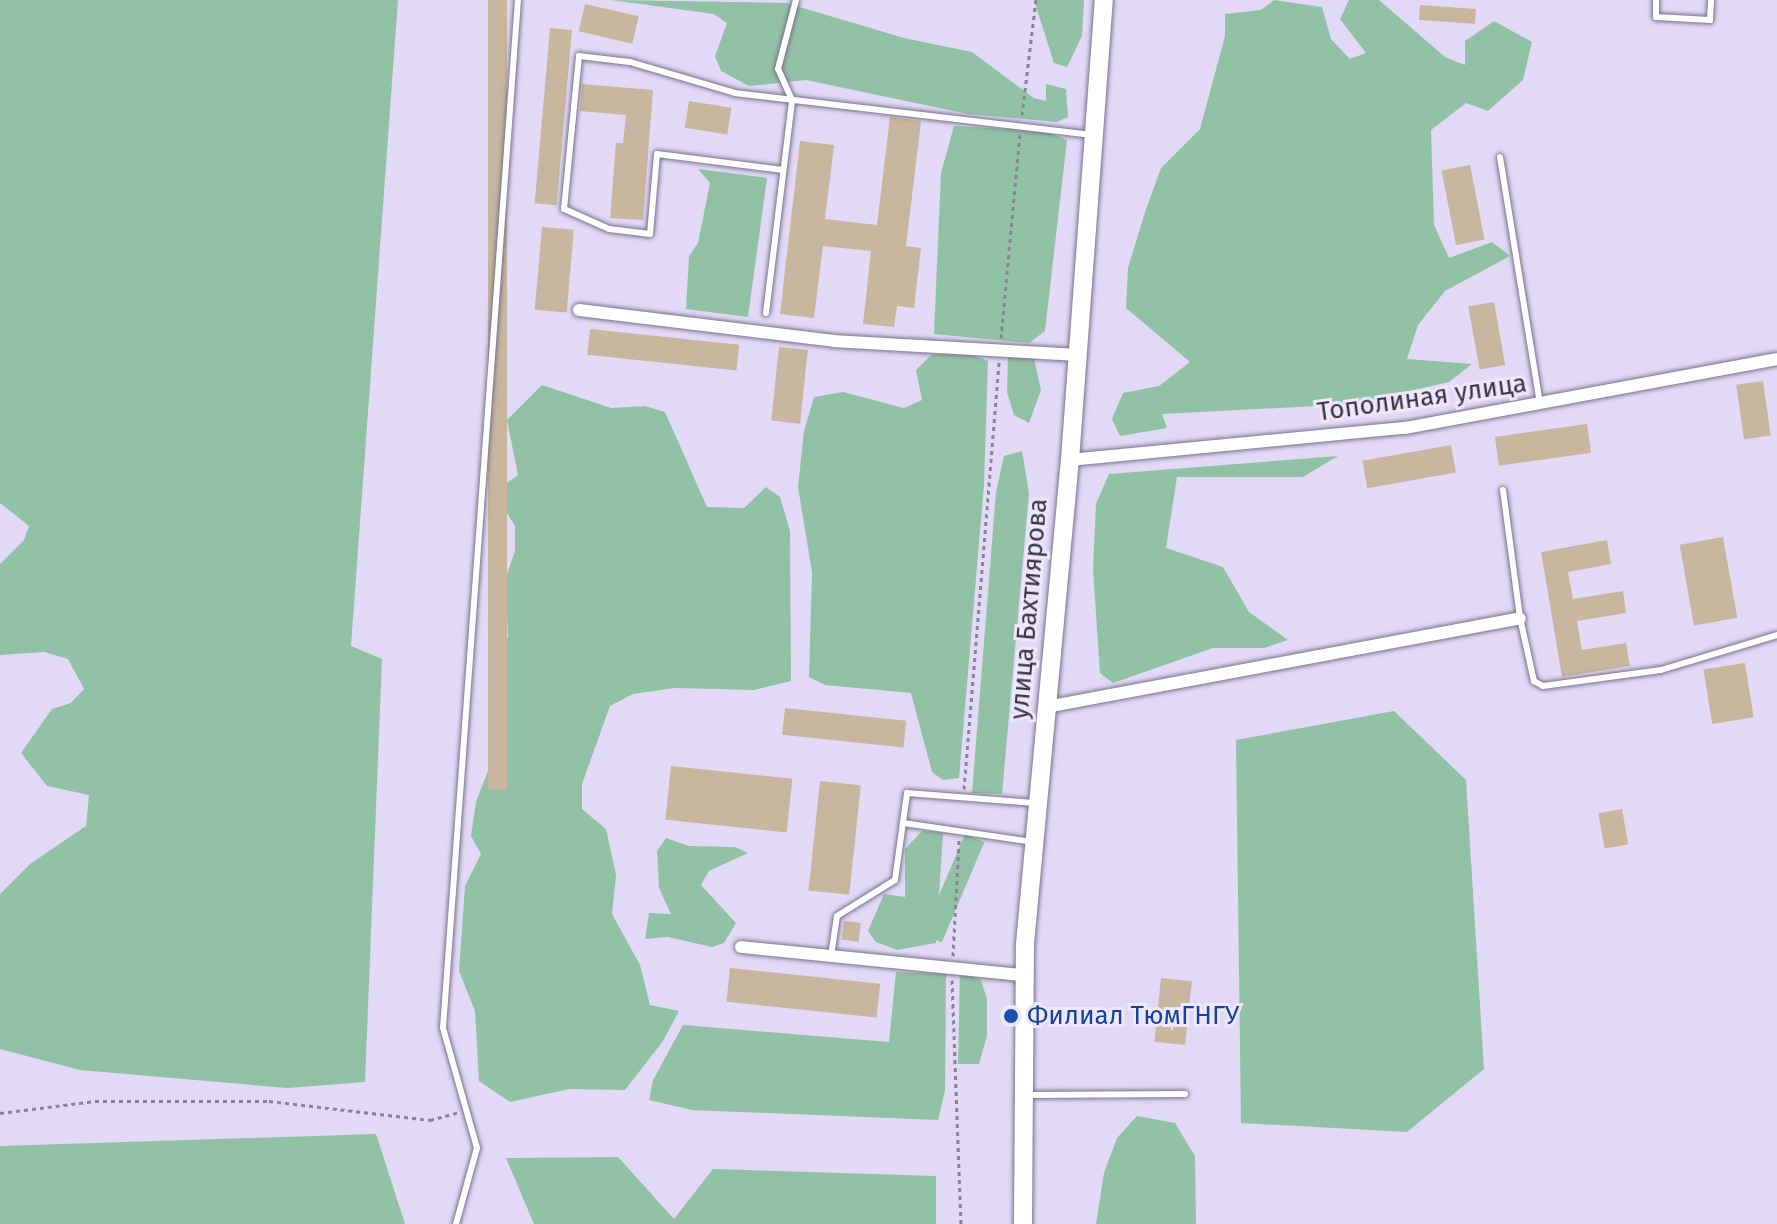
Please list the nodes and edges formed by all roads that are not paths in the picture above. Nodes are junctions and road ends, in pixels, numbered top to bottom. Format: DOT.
graph roads {
  1 [pos="518,0"];
  2 [pos="796,0"];
  3 [pos="1104,0"];
  4 [pos="1656,0"];
  5 [pos="1711,0"];
  6 [pos="792,100"];
  7 [pos="1093,136"];
  8 [pos="1500,157"];
  9 [pos="783,170"];
  10 [pos="579,310"];
  11 [pos="766,313"];
  12 [pos="1077,355"];
  13 [pos="1777,359"];
  14 [pos="1540,403"];
  15 [pos="1070,460"];
  16 [pos="1503,490"];
  17 [pos="1520,618"];
  18 [pos="1777,635"];
  19 [pos="1046,707"];
  20 [pos="1037,803"];
  21 [pos="903,823"];
  22 [pos="1033,842"];
  23 [pos="741,947"];
  24 [pos="831,956"];
  25 [pos="1023,975"];
  26 [pos="1185,1094"];
  27 [pos="1022,1095"];
  28 [pos="456,1224"];
  29 [pos="1023,1224"];
  1 -- 28 [label="lane"];
  2 -- 6 [label="lane"];
  3 -- 7 [label="main road, улица Бахтиярова"];
  4 -- 5 [label="lane"];
  6 -- 7 [label="lane"];
  6 -- 9 [label="lane"];
  6 -- 9 [label="lane"];
  7 -- 12 [label="main road, улица Бахтиярова"];
  8 -- 14 [label="lane"];
  9 -- 11 [label="lane"];
  10 -- 12 [label="street"];
  12 -- 15 [label="main road, улица Бахтиярова"];
  13 -- 14 [label="street, Тополиная улица"];
  14 -- 15 [label="street, Тополиная улица"];
  15 -- 19 [label="main road, улица Бахтиярова"];
  16 -- 17 [label="lane"];
  17 -- 18 [label="lane"];
  17 -- 19 [label="street"];
  19 -- 20 [label="main road, улица Бахтиярова"];
  20 -- 21 [label="lane"];
  20 -- 22 [label="main road, улица Бахтиярова"];
  21 -- 22 [label="lane"];
  21 -- 24 [label="lane"];
  22 -- 25 [label="main road, улица Бахтиярова"];
  23 -- 24 [label="street"];
  24 -- 25 [label="street"];
  25 -- 27 [label="main road, улица Бахтиярова"];
  26 -- 27 [label="lane"];
  27 -- 29 [label="main road, улица Бахтиярова"];
}
